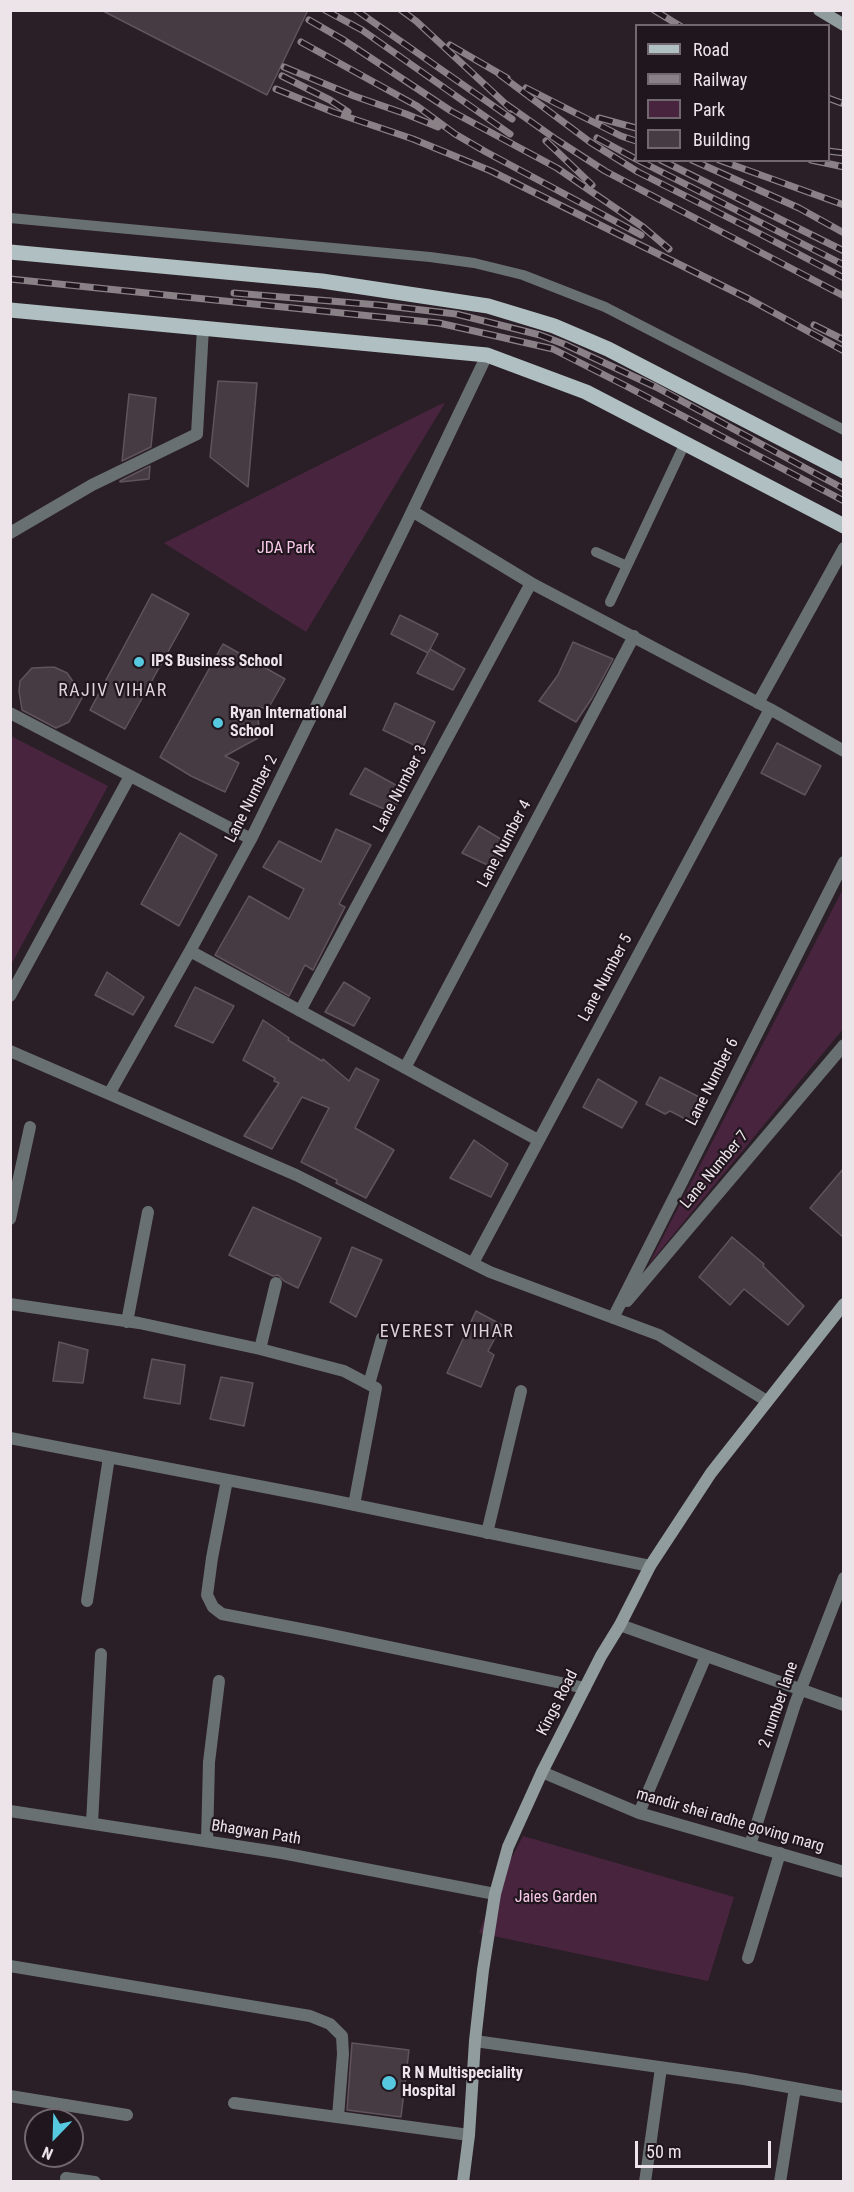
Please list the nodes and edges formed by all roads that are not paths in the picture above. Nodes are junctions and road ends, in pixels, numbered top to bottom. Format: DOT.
graph roads {
  1 [pos="819,10"];
  2 [pos="843,25"];
  3 [pos="10,218"];
  4 [pos="10,252"];
  5 [pos="10,310"];
  6 [pos="203,328"];
  7 [pos="487,355"];
  8 [pos="843,430"];
  9 [pos="685,443"];
  10 [pos="843,471"];
  11 [pos="412,512"];
  12 [pos="843,526"];
  13 [pos="10,533"];
  14 [pos="843,548"];
  15 [pos="596,552"];
  16 [pos="627,566"];
  17 [pos="531,583"];
  18 [pos="610,602"];
  19 [pos="634,636"];
  20 [pos="758,703"];
  21 [pos="770,709"];
  22 [pos="10,713"];
  23 [pos="843,751"];
  24 [pos="130,776"];
  25 [pos="251,839"];
  26 [pos="842,870"];
  27 [pos="190,951"];
  28 [pos="10,996"];
  29 [pos="300,1011"];
  30 [pos="843,1045"];
  31 [pos="10,1051"];
  32 [pos="405,1068"];
  33 [pos="109,1094"];
  34 [pos="30,1127"];
  35 [pos="538,1140"];
  36 [pos="148,1212"];
  37 [pos="10,1219"];
  38 [pos="472,1263"];
  39 [pos="276,1283"];
  40 [pos="10,1304"];
  41 [pos="843,1304"];
  42 [pos="613,1318"];
  43 [pos="127,1322"];
  44 [pos="382,1338"];
  45 [pos="260,1349"];
  46 [pos="369,1384"];
  47 [pos="521,1391"];
  48 [pos="767,1401"];
  49 [pos="10,1438"];
  50 [pos="109,1457"];
  51 [pos="227,1480"];
  52 [pos="354,1505"];
  53 [pos="487,1533"];
  54 [pos="650,1566"];
  55 [pos="843,1578"];
  56 [pos="87,1601"];
  57 [pos="620,1625"];
  58 [pos="102,1654"];
  59 [pos="706,1656"];
  60 [pos="219,1681"];
  61 [pos="585,1688"];
  62 [pos="801,1689"];
  63 [pos="843,1705"];
  64 [pos="542,1772"];
  65 [pos="10,1811"];
  66 [pos="639,1813"];
  67 [pos="92,1823"];
  68 [pos="207,1841"];
  69 [pos="750,1845"];
  70 [pos="780,1853"];
  71 [pos="843,1872"];
  72 [pos="495,1894"];
  73 [pos="748,1958"];
  74 [pos="10,1966"];
  75 [pos="475,2042"];
  76 [pos="661,2068"];
  77 [pos="795,2088"];
  78 [pos="10,2096"];
  79 [pos="843,2097"];
  80 [pos="234,2103"];
  81 [pos="127,2115"];
  82 [pos="338,2117"];
  83 [pos="469,2135"];
  84 [pos="66,2178"];
  85 [pos="95,2181"];
  86 [pos="463,2181"];
  87 [pos="645,2181"];
  88 [pos="780,2181"];
  1 -- 2 [label="street"];
  3 -- 8 [label="lane"];
  4 -- 10 [label="main road"];
  5 -- 6 [label="main road"];
  6 -- 7 [label="main road"];
  6 -- 13 [label="street"];
  7 -- 9 [label="main road"];
  7 -- 11 [label="street, Lane Number 2"];
  9 -- 12 [label="main road"];
  9 -- 16 [label="lane"];
  11 -- 17 [label="street"];
  11 -- 25 [label="street, Lane Number 2"];
  14 -- 20 [label="street"];
  15 -- 16 [label="lane"];
  16 -- 18 [label="lane"];
  17 -- 19 [label="street"];
  17 -- 29 [label="street, Lane Number 3"];
  19 -- 20 [label="street"];
  19 -- 32 [label="street, Lane Number 4"];
  20 -- 21 [label="street"];
  21 -- 23 [label="street"];
  21 -- 35 [label="street, Lane Number 5"];
  22 -- 24 [label="street"];
  24 -- 25 [label="street"];
  24 -- 28 [label="street"];
  25 -- 27 [label="street, Lane Number 2"];
  26 -- 42 [label="street, Lane Number 6"];
  27 -- 29 [label="street"];
  27 -- 33 [label="street, Lane Number 2"];
  29 -- 32 [label="street"];
  30 -- 42 [label="street, Lane Number 7"];
  31 -- 33 [label="street"];
  32 -- 35 [label="street"];
  33 -- 38 [label="street"];
  34 -- 37 [label="street"];
  35 -- 38 [label="street, Lane Number 5"];
  36 -- 43 [label="street"];
  38 -- 42 [label="street"];
  39 -- 45 [label="street"];
  40 -- 43 [label="street"];
  41 -- 48 [label="street, Kings Road"];
  42 -- 48 [label="street"];
  43 -- 45 [label="street"];
  44 -- 46 [label="street"];
  45 -- 46 [label="street"];
  46 -- 52 [label="street"];
  47 -- 53 [label="street"];
  48 -- 54 [label="street, Kings Road"];
  49 -- 50 [label="street"];
  50 -- 51 [label="street"];
  50 -- 56 [label="street"];
  51 -- 52 [label="street"];
  51 -- 61 [label="street"];
  52 -- 53 [label="street"];
  53 -- 54 [label="street"];
  54 -- 57 [label="street, Kings Road"];
  55 -- 62 [label="street, 2 number lane"];
  57 -- 59 [label="street"];
  57 -- 61 [label="street, Kings Road"];
  58 -- 67 [label="street"];
  59 -- 62 [label="street"];
  59 -- 66 [label="street"];
  60 -- 68 [label="street"];
  61 -- 64 [label="street, Kings Road"];
  62 -- 63 [label="street"];
  62 -- 69 [label="street, 2 number lane"];
  64 -- 66 [label="street, mandir shei radhe goving marg"];
  64 -- 72 [label="street, Kings Road"];
  65 -- 67 [label="street, Bhagwan Path"];
  66 -- 69 [label="street, mandir shei radhe goving marg"];
  67 -- 68 [label="street, Bhagwan Path"];
  68 -- 72 [label="street, Bhagwan Path"];
  69 -- 70 [label="street, mandir shei radhe goving marg"];
  70 -- 71 [label="street, mandir shei radhe goving marg"];
  70 -- 73 [label="street"];
  72 -- 75 [label="street, Kings Road"];
  74 -- 82 [label="street"];
  75 -- 76 [label="street"];
  75 -- 83 [label="street, Kings Road"];
  76 -- 77 [label="street"];
  76 -- 87 [label="street"];
  77 -- 79 [label="street"];
  77 -- 88 [label="street"];
  78 -- 81 [label="street"];
  80 -- 82 [label="street"];
  82 -- 83 [label="street"];
  83 -- 86 [label="street, Kings Road"];
  84 -- 85 [label="street"];
}
